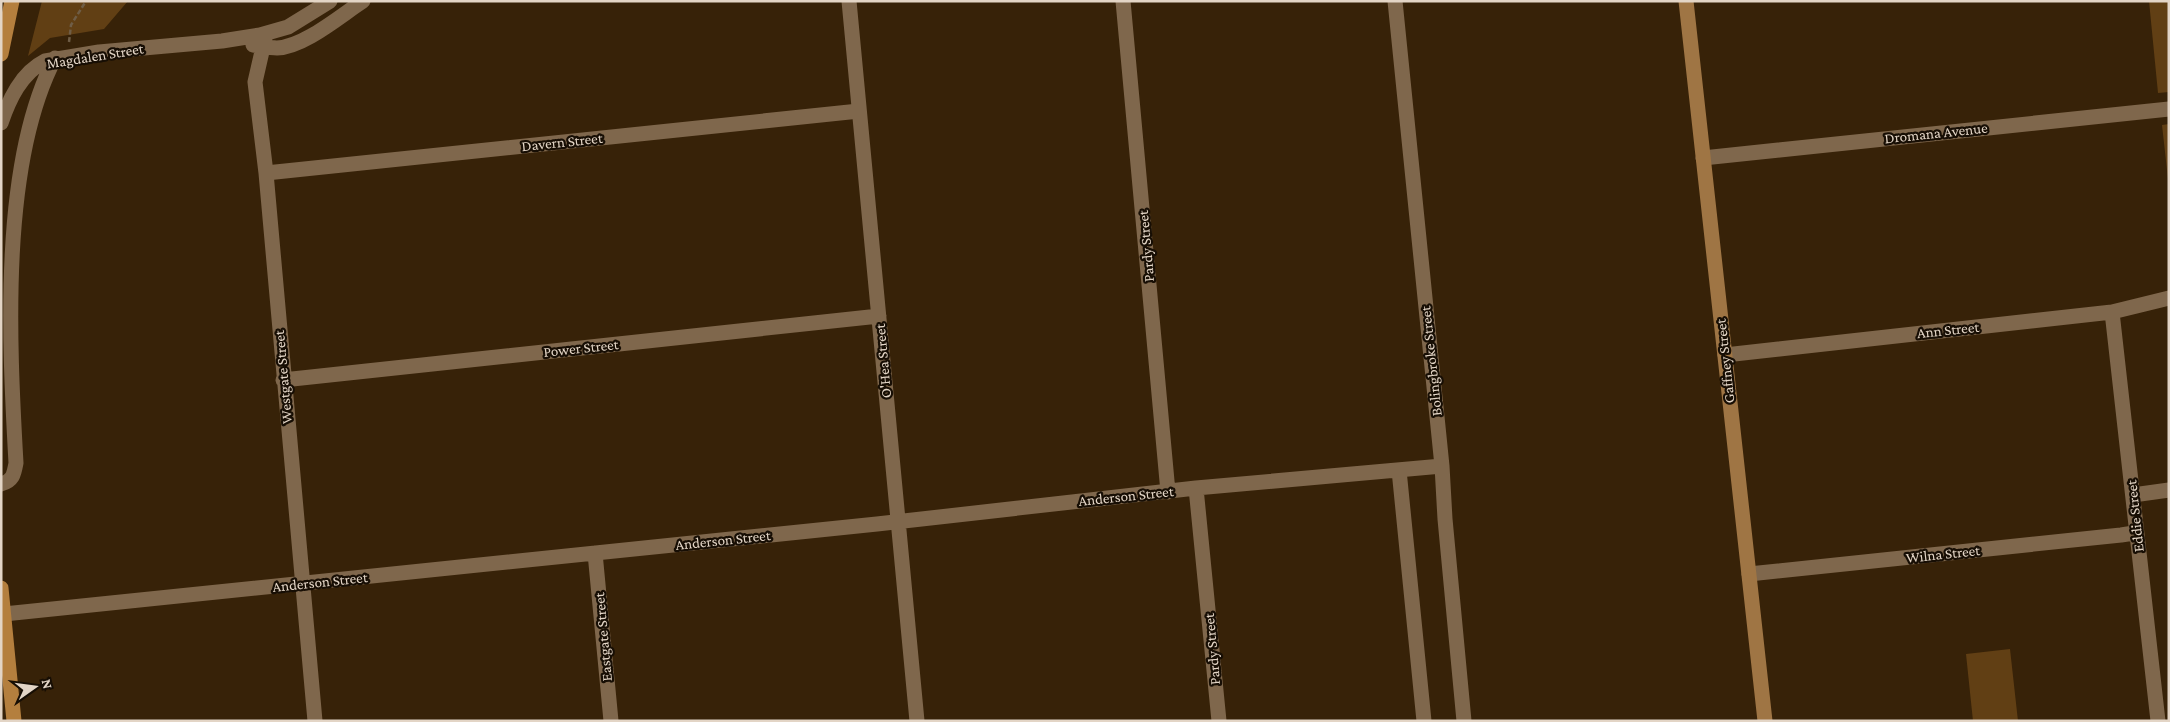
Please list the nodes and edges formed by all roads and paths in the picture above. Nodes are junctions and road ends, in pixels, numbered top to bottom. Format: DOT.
graph roads {
  1 [pos="12,1"];
  2 [pos="86,1"];
  3 [pos="330,1"];
  4 [pos="363,1"];
  5 [pos="849,1"];
  6 [pos="1123,1"];
  7 [pos="1395,1"];
  8 [pos="1686,1"];
  9 [pos="71,24"];
  10 [pos="264,40"];
  11 [pos="1,54"];
  12 [pos="62,57"];
  13 [pos="2169,109"];
  14 [pos="859,111"];
  15 [pos="1,124"];
  16 [pos="1703,158"];
  17 [pos="266,173"];
  18 [pos="2169,298"];
  19 [pos="2112,312"];
  20 [pos="879,316"];
  21 [pos="1725,355"];
  22 [pos="283,380"];
  23 [pos="1442,466"];
  24 [pos="1399,470"];
  25 [pos="1,484"];
  26 [pos="1196,488"];
  27 [pos="2169,490"];
  28 [pos="1168,492"];
  29 [pos="2133,495"];
  30 [pos="899,522"];
  31 [pos="2136,530"];
  32 [pos="595,553"];
  33 [pos="1749,574"];
  34 [pos="302,583"];
  35 [pos="1,588"];
  36 [pos="4,614"];
  37 [pos="14,721"];
  38 [pos="315,721"];
  39 [pos="611,721"];
  40 [pos="917,721"];
  41 [pos="1219,721"];
  42 [pos="1424,721"];
  43 [pos="1464,721"];
  44 [pos="1765,721"];
  45 [pos="2158,721"];
  1 -- 11 [label="highway"];
  2 -- 9 [label="path"];
  3 -- 10 [label="street, Magdalen Street"];
  4 -- 10 [label="street, Magdalen Street"];
  5 -- 14 [label="street, O'Hea Street"];
  6 -- 28 [label="street, Pardy Street"];
  7 -- 23 [label="street, Bolingbroke Street"];
  8 -- 16 [label="main road, Gaffney Street"];
  10 -- 12 [label="street, Magdalen Street"];
  10 -- 17 [label="street, Westgate Street"];
  12 -- 15 [label="street, Magdalen Street"];
  12 -- 25 [label="street"];
  13 -- 16 [label="street, Dromana Avenue"];
  14 -- 17 [label="street, Davern Street"];
  14 -- 20 [label="street, O'Hea Street"];
  16 -- 21 [label="main road, Gaffney Street"];
  17 -- 22 [label="street, Westgate Street"];
  18 -- 19 [label="street, Ann Street"];
  19 -- 21 [label="street, Ann Street"];
  19 -- 29 [label="street, Eddie Street"];
  20 -- 22 [label="street, Power Street"];
  20 -- 30 [label="street, O'Hea Street"];
  21 -- 33 [label="main road, Gaffney Street"];
  22 -- 34 [label="street, Westgate Street"];
  23 -- 24 [label="street, Anderson Street"];
  23 -- 43 [label="street, Bolingbroke Street"];
  24 -- 26 [label="street, Anderson Street"];
  24 -- 42 [label="street"];
  26 -- 28 [label="street, Anderson Street"];
  26 -- 41 [label="street, Pardy Street"];
  27 -- 29 [label="street"];
  28 -- 30 [label="street, Anderson Street"];
  29 -- 31 [label="street, Eddie Street"];
  30 -- 32 [label="street, Anderson Street"];
  30 -- 40 [label="street, O'Hea Street"];
  31 -- 33 [label="street, Wilna Street"];
  31 -- 45 [label="street, Eddie Street"];
  32 -- 34 [label="street, Anderson Street"];
  32 -- 39 [label="street, Eastgate Street"];
  33 -- 44 [label="main road, Gaffney Street"];
  34 -- 36 [label="street, Anderson Street"];
  34 -- 38 [label="street, Westgate Street"];
  35 -- 36 [label="highway"];
  36 -- 37 [label="highway"];
}
